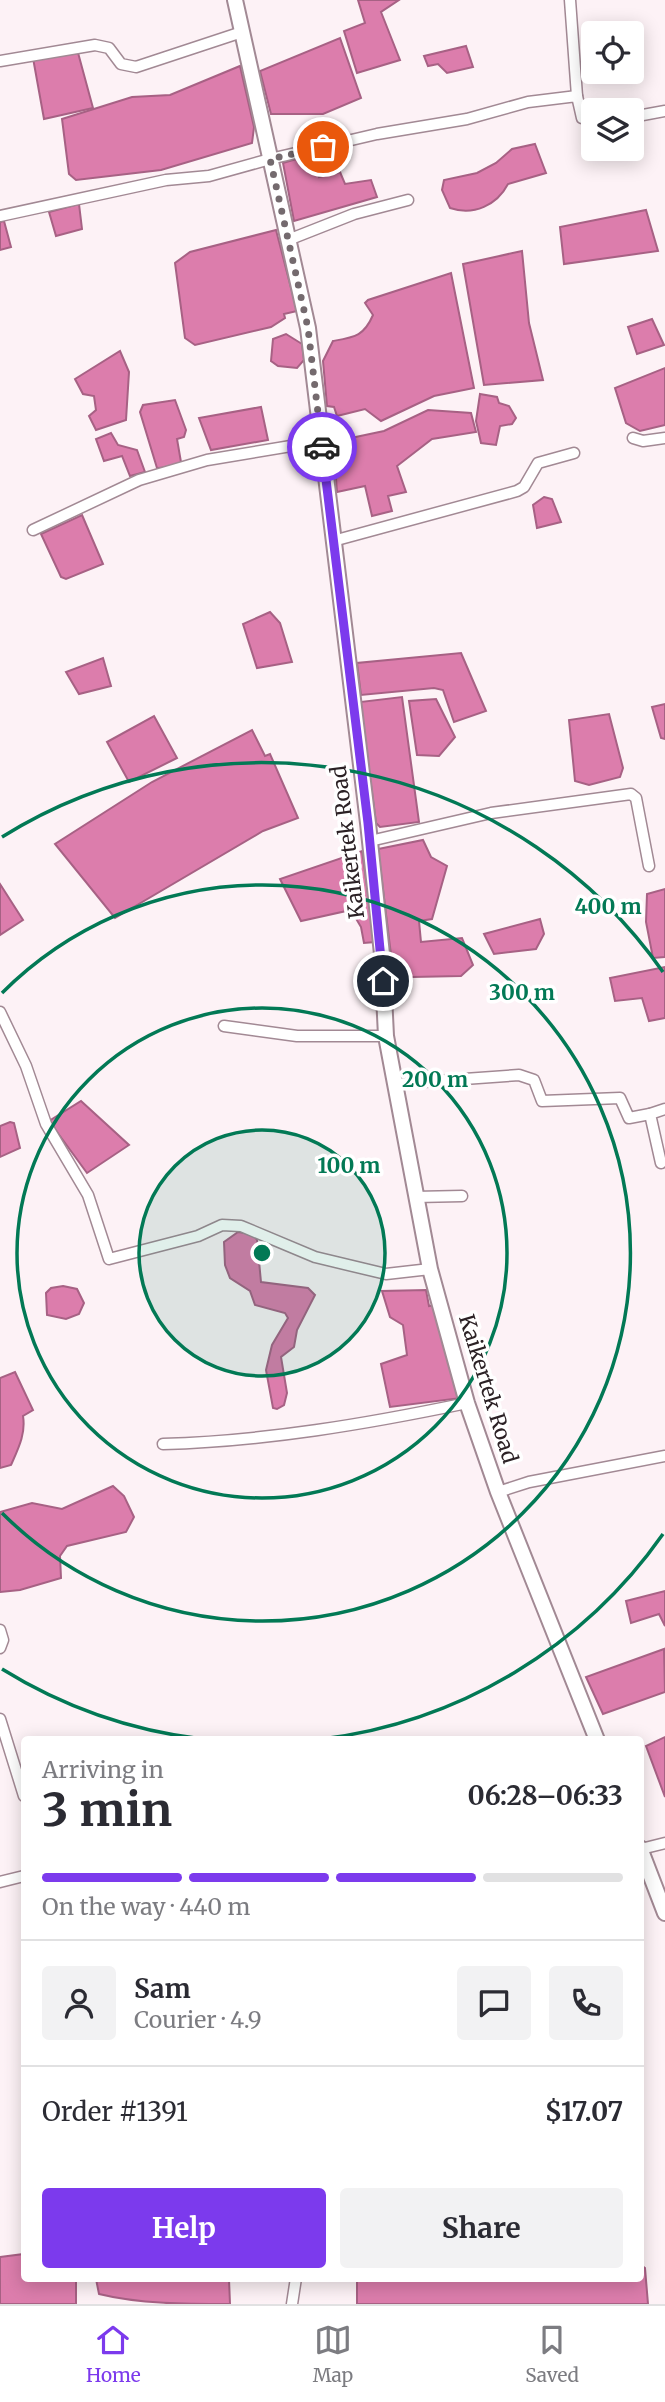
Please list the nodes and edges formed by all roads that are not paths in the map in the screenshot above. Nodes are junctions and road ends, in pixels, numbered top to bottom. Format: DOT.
graph roads {
  1 [pos="235,0"];
  2 [pos="570,0"];
  3 [pos="242,32"];
  4 [pos="0,61"];
  5 [pos="577,96"];
  6 [pos="665,111"];
  7 [pos="581,114"];
  8 [pos="644,115"];
  9 [pos="270,159"];
  10 [pos="408,200"];
  11 [pos="0,216"];
  12 [pos="288,240"];
  13 [pos="633,438"];
  14 [pos="665,438"];
  15 [pos="321,441"];
  16 [pos="574,453"];
  17 [pos="33,530"];
  18 [pos="333,541"];
  19 [pos="370,841"];
  20 [pos="649,866"];
  21 [pos="0,1012"];
  22 [pos="224,1026"];
  23 [pos="386,1036"];
  24 [pos="394,1084"];
  25 [pos="665,1109"];
  26 [pos="650,1114"];
  27 [pos="661,1163"];
  28 [pos="462,1196"];
  29 [pos="415,1197"];
  30 [pos="430,1269"];
  31 [pos="467,1403"];
  32 [pos="163,1444"];
  33 [pos="665,1456"];
  34 [pos="498,1492"];
  35 [pos="0,1630"];
  36 [pos="0,1648"];
  37 [pos="0,1719"];
  38 [pos="595,1736"];
  39 [pos="21,1786"];
  40 [pos="665,1843"];
  41 [pos="644,1848"];
  42 [pos="644,1857"];
  43 [pos="21,1877"];
  44 [pos="0,1882"];
  45 [pos="665,1913"];
  46 [pos="295,2282"];
  47 [pos="292,2304"];
  1 -- 3 [label="main road, Kaikertek Road"];
  2 -- 5 [label="street"];
  3 -- 4 [label="street"];
  3 -- 9 [label="main road, Kaikertek Road"];
  5 -- 7 [label="street"];
  5 -- 9 [label="street"];
  6 -- 8 [label="street"];
  9 -- 11 [label="street"];
  9 -- 12 [label="main road, Kaikertek Road"];
  10 -- 12 [label="street"];
  12 -- 15 [label="main road, Kaikertek Road"];
  13 -- 14 [label="street"];
  15 -- 17 [label="street"];
  15 -- 18 [label="main road, Kaikertek Road"];
  16 -- 18 [label="street"];
  18 -- 19 [label="main road, Kaikertek Road"];
  19 -- 20 [label="street"];
  19 -- 23 [label="main road, Kaikertek Road"];
  21 -- 30 [label="street"];
  22 -- 23 [label="street"];
  23 -- 24 [label="main road, Kaikertek Road"];
  24 -- 26 [label="street"];
  24 -- 29 [label="main road, Kaikertek Road"];
  25 -- 26 [label="street"];
  26 -- 27 [label="street"];
  28 -- 29 [label="street"];
  29 -- 30 [label="main road, Kaikertek Road"];
  30 -- 31 [label="main road, Kaikertek Road"];
  31 -- 32 [label="street"];
  31 -- 34 [label="main road, Kaikertek Road"];
  33 -- 34 [label="street"];
  34 -- 38 [label="main road, Kaikertek Road"];
  35 -- 36 [label="street"];
  37 -- 39 [label="street"];
  40 -- 41 [label="street"];
  42 -- 45 [label="main road"];
  43 -- 44 [label="street"];
  46 -- 47 [label="street"];
}
